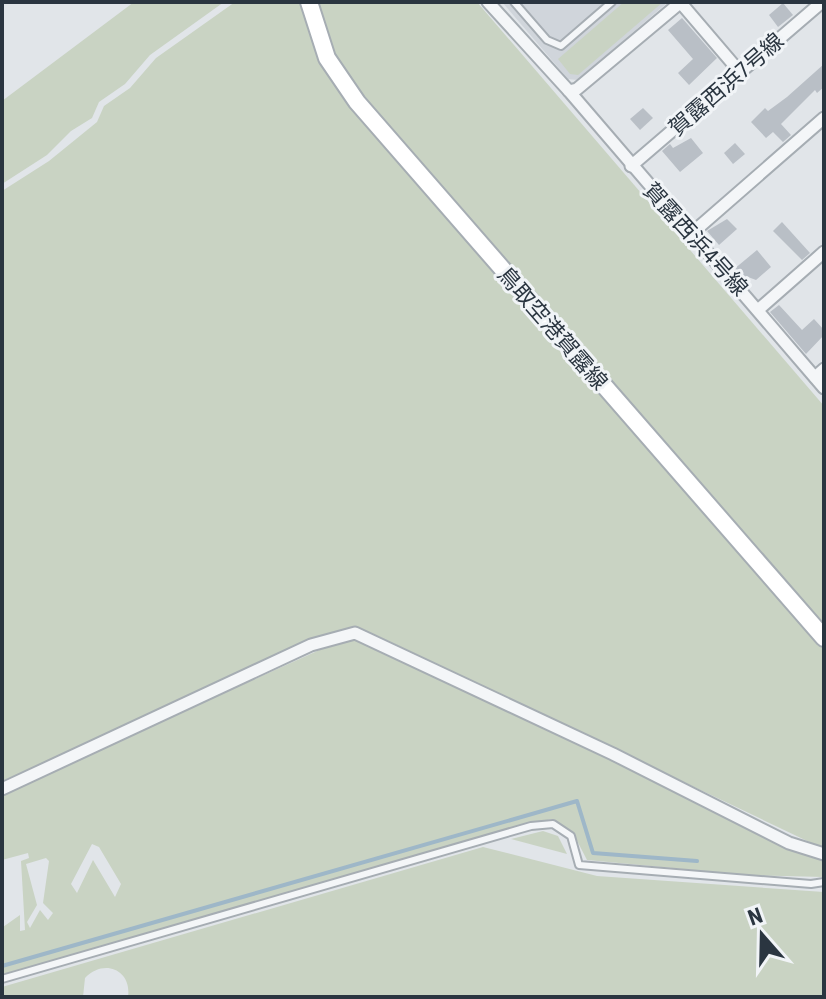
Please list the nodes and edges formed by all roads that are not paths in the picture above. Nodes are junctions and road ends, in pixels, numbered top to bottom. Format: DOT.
graph roads {
  1 [pos="309,2"];
  2 [pos="488,2"];
  3 [pos="514,2"];
  4 [pos="612,2"];
  5 [pos="680,2"];
  6 [pos="822,2"];
  7 [pos="739,71"];
  8 [pos="569,91"];
  9 [pos="824,118"];
  10 [pos="631,166"];
  11 [pos="691,234"];
  12 [pos="824,252"];
  13 [pos="758,310"];
  14 [pos="819,373"];
  15 [pos="824,388"];
  16 [pos="824,638"];
  17 [pos="2,789"];
  18 [pos="824,854"];
  19 [pos="824,882"];
  20 [pos="2,979"];
  1 -- 16 [label="main road, 鳥取空港賀露線"];
  2 -- 8 [label="street, 賀露西浜4号線"];
  3 -- 4 [label="lane"];
  5 -- 7 [label="street"];
  5 -- 8 [label="street"];
  6 -- 7 [label="street, 賀露西浜7号線"];
  7 -- 10 [label="street, 賀露西浜7号線"];
  8 -- 10 [label="street, 賀露西浜4号線"];
  9 -- 11 [label="street"];
  10 -- 11 [label="street, 賀露西浜4号線"];
  11 -- 13 [label="street, 賀露西浜4号線"];
  12 -- 13 [label="street"];
  13 -- 14 [label="street, 賀露西浜4号線"];
  14 -- 15 [label="street, 賀露西浜4号線"];
  17 -- 18 [label="street"];
  19 -- 20 [label="lane"];
}
